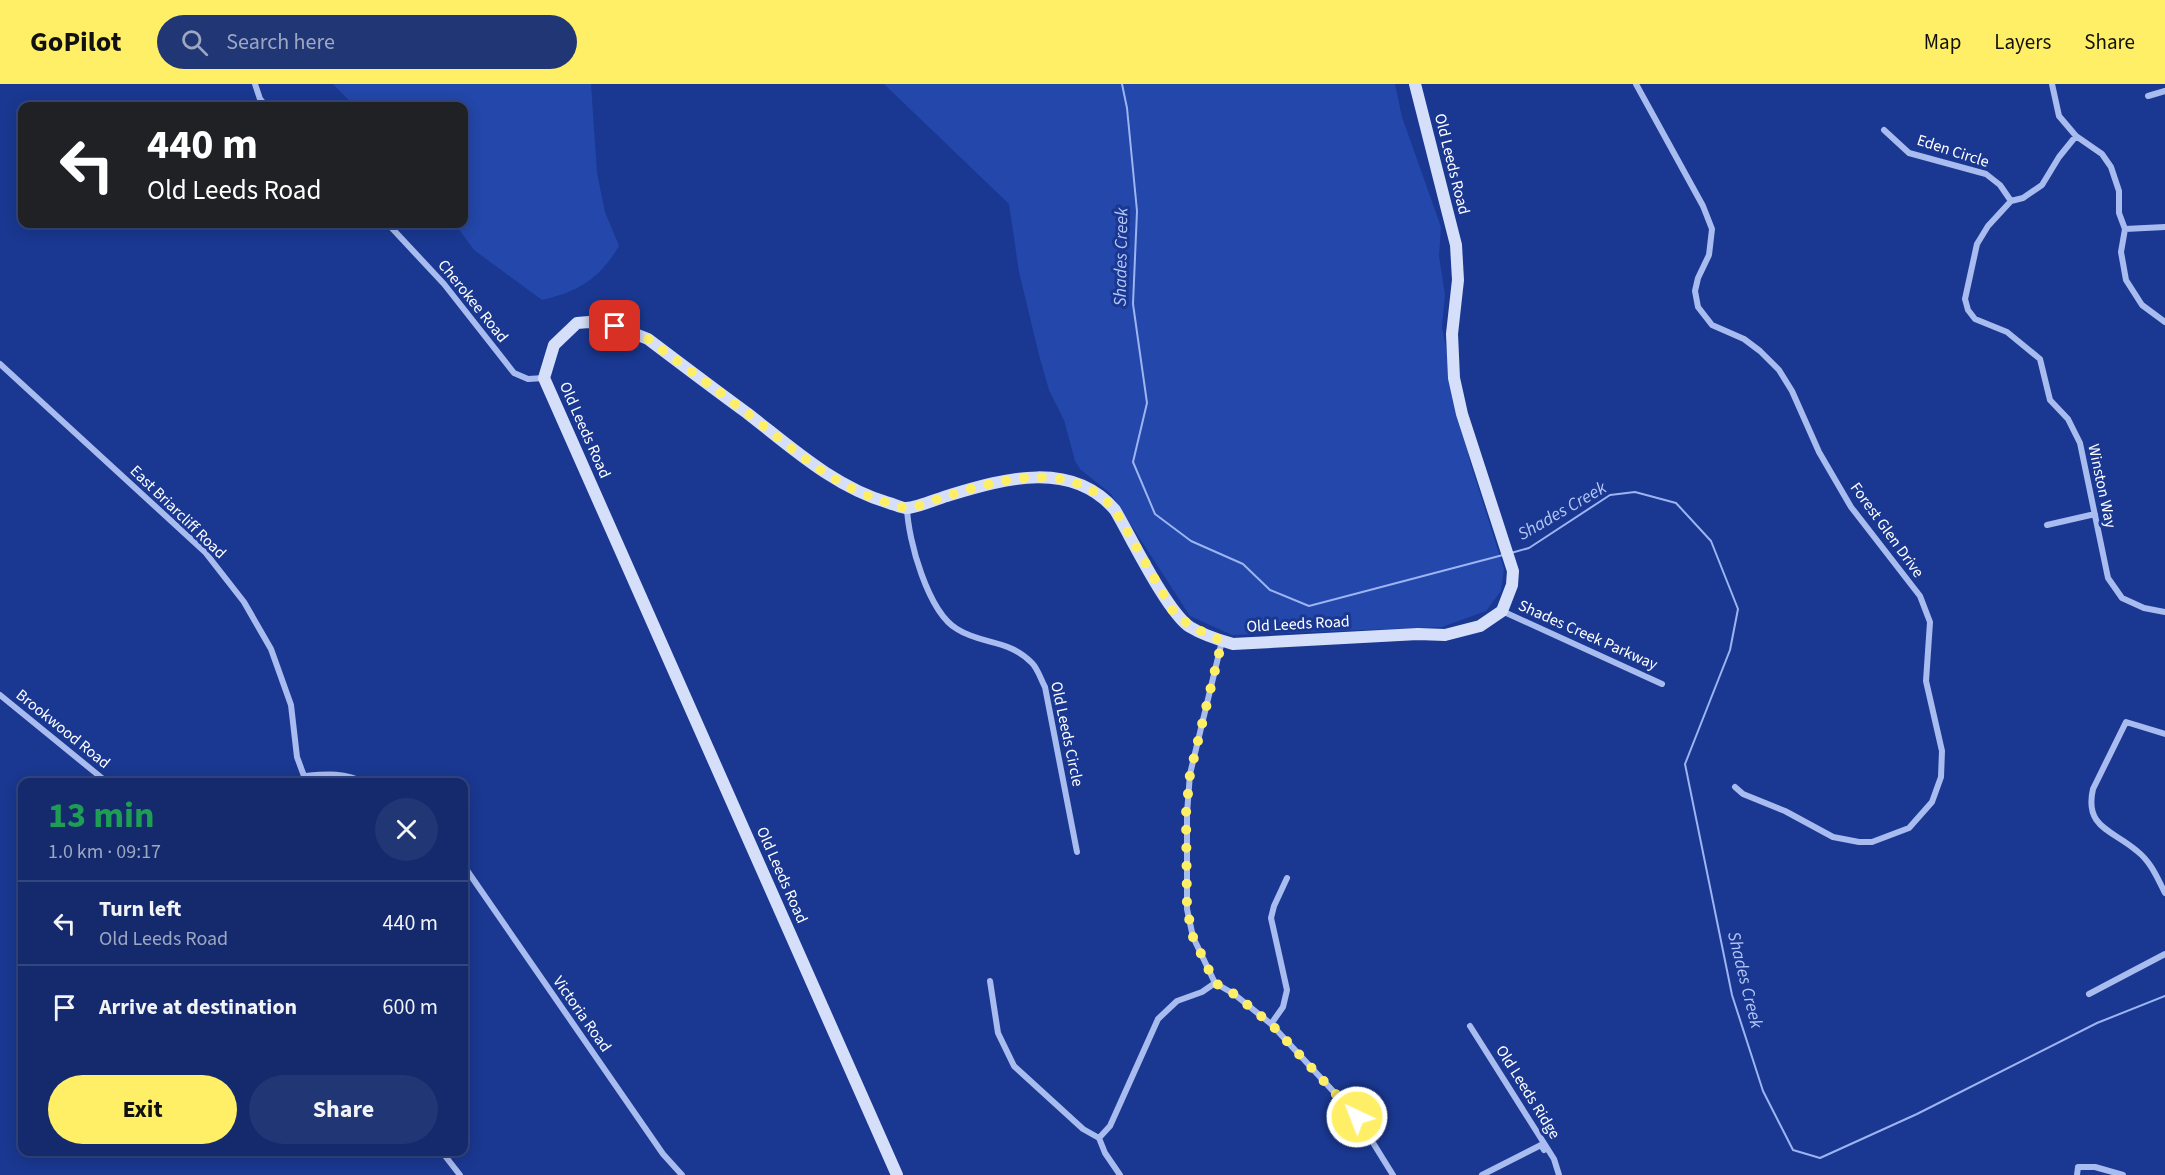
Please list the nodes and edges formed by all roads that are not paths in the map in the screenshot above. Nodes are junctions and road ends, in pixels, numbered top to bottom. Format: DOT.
graph roads {
  1 [pos="255,84"];
  2 [pos="1414,84"];
  3 [pos="1636,84"];
  4 [pos="2052,84"];
  5 [pos="2165,91"];
  6 [pos="2148,96"];
  7 [pos="263,102"];
  8 [pos="1884,130"];
  9 [pos="2076,136"];
  10 [pos="2011,201"];
  11 [pos="2165,227"];
  12 [pos="392,228"];
  13 [pos="2125,229"];
  14 [pos="2165,321"];
  15 [pos="0,364"];
  16 [pos="544,378"];
  17 [pos="907,508"];
  18 [pos="2095,514"];
  19 [pos="2047,525"];
  20 [pos="1502,611"];
  21 [pos="2165,612"];
  22 [pos="1222,641"];
  23 [pos="1662,684"];
  24 [pos="0,695"];
  25 [pos="2165,734"];
  26 [pos="102,778"];
  27 [pos="304,778"];
  28 [pos="309,778"];
  29 [pos="356,778"];
  30 [pos="1735,787"];
  31 [pos="1077,852"];
  32 [pos="468,872"];
  33 [pos="1287,878"];
  34 [pos="2165,893"];
  35 [pos="2165,954"];
  36 [pos="990,981"];
  37 [pos="1215,983"];
  38 [pos="2089,994"];
  39 [pos="1271,1024"];
  40 [pos="1470,1026"];
  41 [pos="1100,1138"];
  42 [pos="445,1156"];
  43 [pos="2078,1171"];
  44 [pos="459,1175"];
  45 [pos="682,1175"];
  46 [pos="897,1175"];
  47 [pos="1120,1175"];
  48 [pos="1393,1175"];
  49 [pos="1482,1175"];
  50 [pos="1558,1175"];
  51 [pos="2123,1175"];
  1 -- 7 [label="street"];
  2 -- 20 [label="main road, Old Leeds Road"];
  3 -- 30 [label="street, Forest Glen Drive"];
  4 -- 9 [label="street"];
  5 -- 6 [label="street"];
  8 -- 10 [label="street, Eden Circle"];
  9 -- 10 [label="street, Winston Way"];
  9 -- 13 [label="street"];
  10 -- 18 [label="street, Winston Way"];
  11 -- 13 [label="street"];
  12 -- 16 [label="street, Cherokee Road"];
  13 -- 14 [label="street"];
  15 -- 27 [label="street, East Briarcliff Road"];
  16 -- 17 [label="main road, Old Leeds Road"];
  16 -- 46 [label="main road, Old Leeds Road"];
  17 -- 22 [label="main road, Old Leeds Road"];
  17 -- 31 [label="street, Old Leeds Circle"];
  18 -- 19 [label="street"];
  18 -- 21 [label="street, Winston Way"];
  20 -- 22 [label="main road, Old Leeds Road"];
  20 -- 23 [label="street, Shades Creek Parkway"];
  22 -- 37 [label="street"];
  24 -- 26 [label="street, Brookwood Road"];
  25 -- 34 [label="street"];
  28 -- 29 [label="street"];
  32 -- 45 [label="street, Victoria Road"];
  33 -- 39 [label="street"];
  35 -- 38 [label="street"];
  36 -- 41 [label="street"];
  37 -- 39 [label="street"];
  37 -- 41 [label="street"];
  39 -- 48 [label="street"];
  40 -- 50 [label="street, Old Leeds Ridge"];
  41 -- 47 [label="street"];
  42 -- 44 [label="street"];
  43 -- 51 [label="street"];
  49 -- 50 [label="street, Old Leeds Ridge"];
}
